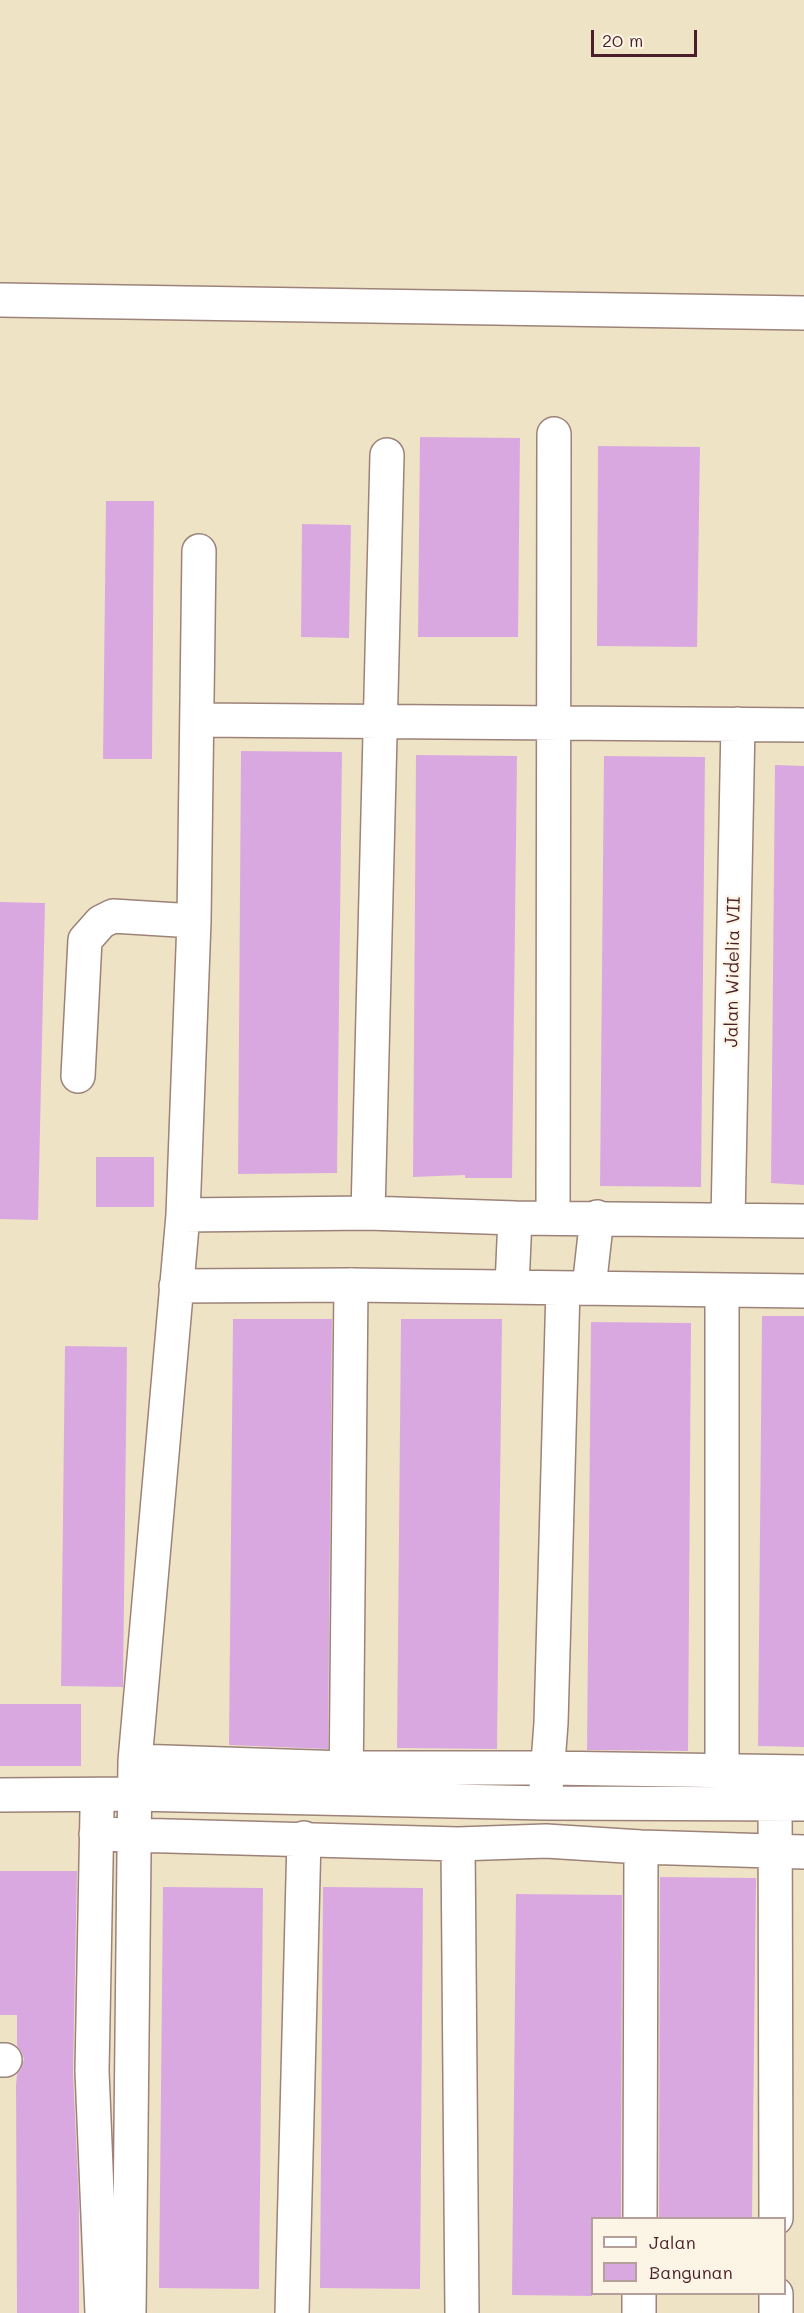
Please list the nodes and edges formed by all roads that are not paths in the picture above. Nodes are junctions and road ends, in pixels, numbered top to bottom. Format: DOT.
graph roads {
  1 [pos="0,300"];
  2 [pos="804,313"];
  3 [pos="554,434"];
  4 [pos="387,455"];
  5 [pos="199,551"];
  6 [pos="198,720"];
  7 [pos="380,721"];
  8 [pos="552,722"];
  9 [pos="738,724"];
  10 [pos="804,725"];
  11 [pos="194,921"];
  12 [pos="78,1076"];
  13 [pos="368,1213"];
  14 [pos="183,1215"];
  15 [pos="597,1217"];
  16 [pos="515,1218"];
  17 [pos="553,1218"];
  18 [pos="728,1220"];
  19 [pos="804,1221"];
  20 [pos="351,1285"];
  21 [pos="176,1287"];
  22 [pos="512,1287"];
  23 [pos="576,1288"];
  24 [pos="722,1290"];
  25 [pos="804,1291"];
  26 [pos="135,1761"];
  27 [pos="549,1768"];
  28 [pos="722,1772"];
  29 [pos="346,1782"];
  30 [pos="789,1787"];
  31 [pos="134,1794"];
  32 [pos="0,1795"];
  33 [pos="97,1795"];
  34 [pos="545,1803"];
  35 [pos="96,1834"];
  36 [pos="134,1836"];
  37 [pos="304,1838"];
  38 [pos="546,1840"];
  39 [pos="340,1841"];
  40 [pos="458,1844"];
  41 [pos="641,1847"];
  42 [pos="790,1852"];
  43 [pos="640,2217"];
  44 [pos="776,2217"];
  45 [pos="639,2295"];
  46 [pos="776,2295"];
  47 [pos="102,2313"];
  48 [pos="129,2313"];
  49 [pos="292,2313"];
  50 [pos="462,2313"];
  51 [pos="639,2313"];
  52 [pos="776,2313"];
  1 -- 2 [label="street"];
  3 -- 8 [label="street"];
  4 -- 7 [label="street"];
  5 -- 6 [label="street"];
  6 -- 7 [label="street"];
  6 -- 11 [label="street"];
  7 -- 8 [label="street"];
  7 -- 13 [label="street"];
  8 -- 9 [label="street"];
  8 -- 17 [label="street"];
  9 -- 10 [label="street"];
  9 -- 18 [label="street, Jalan Widelia VII"];
  11 -- 12 [label="street"];
  11 -- 14 [label="street"];
  13 -- 14 [label="street"];
  13 -- 16 [label="street"];
  14 -- 21 [label="street"];
  15 -- 17 [label="street"];
  15 -- 18 [label="street"];
  15 -- 23 [label="street"];
  16 -- 17 [label="street"];
  16 -- 22 [label="street"];
  18 -- 19 [label="street"];
  20 -- 21 [label="street"];
  20 -- 22 [label="street"];
  20 -- 29 [label="street"];
  21 -- 26 [label="street"];
  22 -- 23 [label="street"];
  23 -- 24 [label="street"];
  23 -- 27 [label="street"];
  24 -- 25 [label="street"];
  24 -- 28 [label="street"];
  26 -- 29 [label="street"];
  26 -- 31 [label="street"];
  27 -- 28 [label="street"];
  27 -- 29 [label="street"];
  27 -- 34 [label="street"];
  28 -- 30 [label="street"];
  29 -- 31 [label="street"];
  29 -- 34 [label="street"];
  29 -- 39 [label="street"];
  30 -- 34 [label="street"];
  30 -- 42 [label="street"];
  31 -- 33 [label="street"];
  31 -- 36 [label="street"];
  32 -- 33 [label="street"];
  33 -- 35 [label="street"];
  34 -- 38 [label="street"];
  35 -- 36 [label="street"];
  35 -- 47 [label="street"];
  36 -- 37 [label="street"];
  36 -- 48 [label="street"];
  37 -- 39 [label="street"];
  37 -- 49 [label="street"];
  38 -- 40 [label="street"];
  38 -- 41 [label="street"];
  39 -- 40 [label="street"];
  40 -- 50 [label="street"];
  41 -- 42 [label="street"];
  41 -- 43 [label="street"];
  42 -- 44 [label="street"];
  45 -- 51 [label="street"];
  46 -- 52 [label="street"];
}
